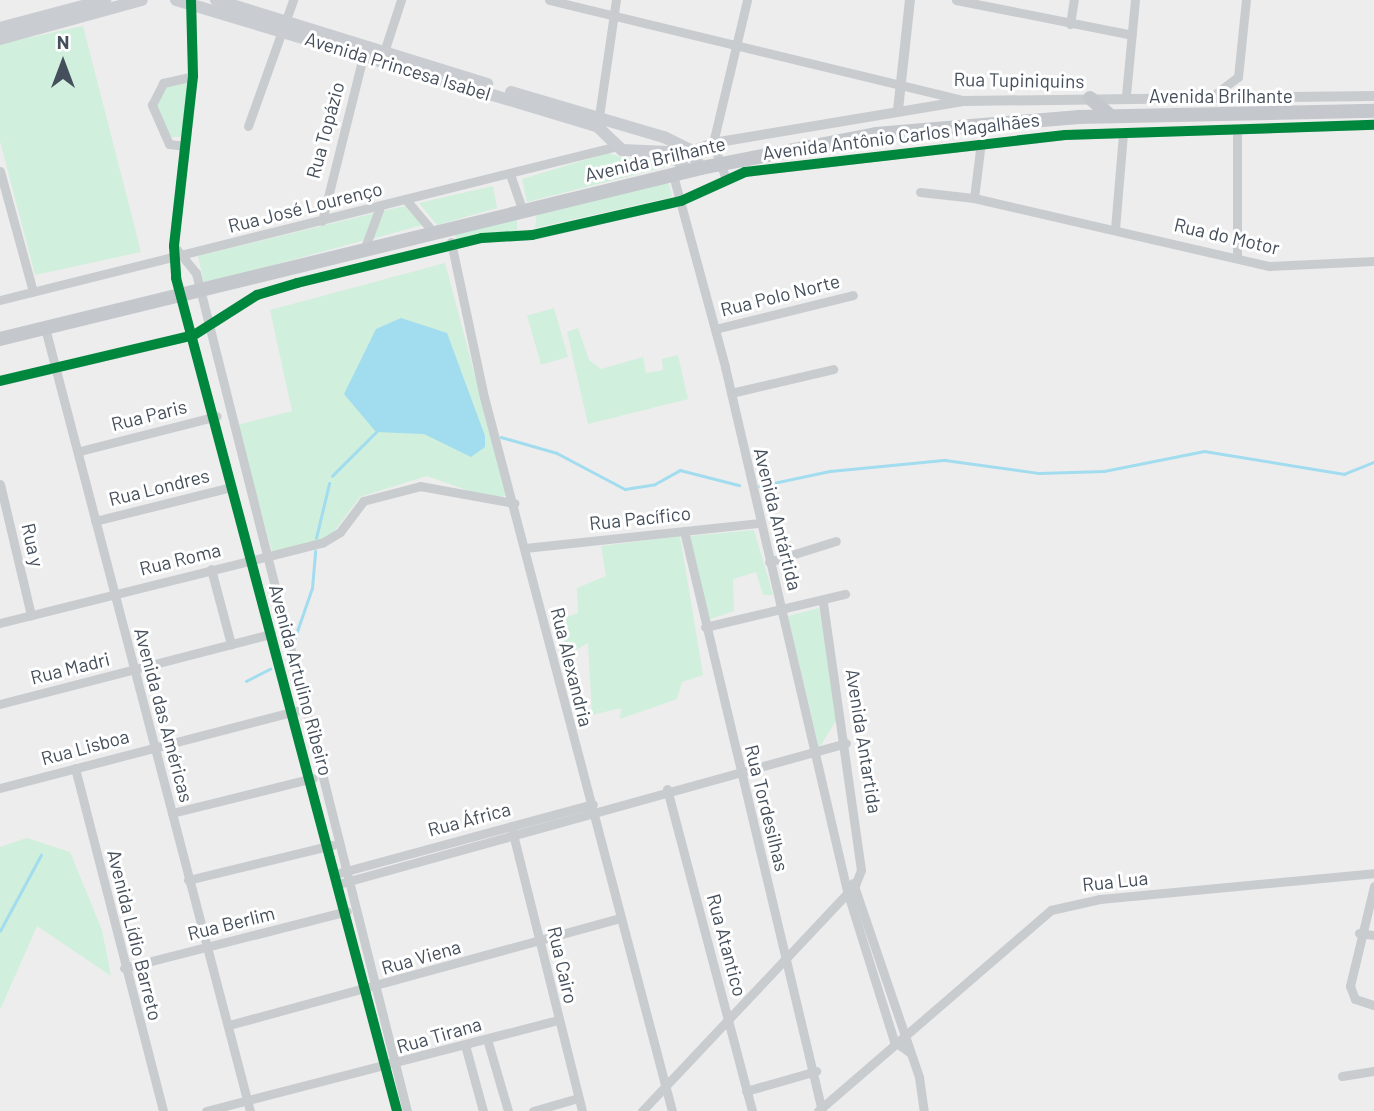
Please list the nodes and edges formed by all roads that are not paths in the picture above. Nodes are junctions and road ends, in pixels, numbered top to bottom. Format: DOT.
graph roads {
  1 [pos="105,0"];
  2 [pos="142,0"];
  3 [pos="176,0"];
  4 [pos="216,0"];
  5 [pos="293,0"];
  6 [pos="401,0"];
  7 [pos="549,0"];
  8 [pos="616,0"];
  9 [pos="747,0"];
  10 [pos="910,0"];
  11 [pos="956,0"];
  12 [pos="1074,0"];
  13 [pos="1135,0"];
  14 [pos="1246,0"];
  15 [pos="190,1"];
  16 [pos="614,17"];
  17 [pos="1069,24"];
  18 [pos="283,27"];
  19 [pos="0,28"];
  20 [pos="1132,35"];
  21 [pos="0,39"];
  22 [pos="735,48"];
  23 [pos="365,51"];
  24 [pos="382,56"];
  25 [pos="193,76"];
  26 [pos="900,88"];
  27 [pos="1126,95"];
  28 [pos="1214,95"];
  29 [pos="1374,96"];
  30 [pos="1090,98"];
  31 [pos="965,101"];
  32 [pos="898,110"];
  33 [pos="1111,116"];
  34 [pos="1372,120"];
  35 [pos="598,122"];
  36 [pos="623,125"];
  37 [pos="248,126"];
  38 [pos="644,131"];
  39 [pos="1237,131"];
  40 [pos="1123,133"];
  41 [pos="981,142"];
  42 [pos="713,143"];
  43 [pos="615,144"];
  44 [pos="185,145"];
  45 [pos="689,149"];
  46 [pos="637,152"];
  47 [pos="676,156"];
  48 [pos="702,168"];
  49 [pos="0,171"];
  50 [pos="673,175"];
  51 [pos="511,177"];
  52 [pos="726,179"];
  53 [pos="920,192"];
  54 [pos="974,198"];
  55 [pos="407,201"];
  56 [pos="681,201"];
  57 [pos="4,202"];
  58 [pos="380,207"];
  59 [pos="523,211"];
  60 [pos="322,221"];
  61 [pos="1115,229"];
  62 [pos="441,231"];
  63 [pos="174,246"];
  64 [pos="451,246"];
  65 [pos="363,250"];
  66 [pos="184,254"];
  67 [pos="1237,256"];
  68 [pos="173,257"];
  69 [pos="1374,261"];
  70 [pos="200,290"];
  71 [pos="33,292"];
  72 [pos="180,295"];
  73 [pos="853,295"];
  74 [pos="0,300"];
  75 [pos="206,326"];
  76 [pos="45,328"];
  77 [pos="715,329"];
  78 [pos="194,335"];
  79 [pos="0,339"];
  80 [pos="56,368"];
  81 [pos="833,369"];
  82 [pos="0,381"];
  83 [pos="731,393"];
  84 [pos="228,414"];
  85 [pos="214,417"];
  86 [pos="80,451"];
  87 [pos="0,484"];
  88 [pos="231,487"];
  89 [pos="514,503"];
  90 [pos="95,521"];
  91 [pos="758,523"];
  92 [pos="684,531"];
  93 [pos="836,541"];
  94 [pos="525,548"];
  95 [pos="264,556"];
  96 [pos="249,559"];
  97 [pos="769,562"];
  98 [pos="211,569"];
  99 [pos="113,593"];
  100 [pos="845,594"];
  101 [pos="823,602"];
  102 [pos="783,611"];
  103 [pos="31,615"];
  104 [pos="0,623"];
  105 [pos="705,627"];
  106 [pos="271,634"];
  107 [pos="231,644"];
  108 [pos="134,669"];
  109 [pos="0,704"];
  110 [pos="297,711"];
  111 [pos="846,743"];
  112 [pos="154,746"];
  113 [pos="816,752"];
  114 [pos="75,768"];
  115 [pos="739,771"];
  116 [pos="315,777"];
  117 [pos="0,788"];
  118 [pos="667,789"];
  119 [pos="590,809"];
  120 [pos="172,813"];
  121 [pos="511,826"];
  122 [pos="514,837"];
  123 [pos="333,844"];
  124 [pos="1374,873"];
  125 [pos="342,878"];
  126 [pos="188,880"];
  127 [pos="1374,886"];
  128 [pos="851,888"];
  129 [pos="347,911"];
  130 [pos="621,918"];
  131 [pos="1359,933"];
  132 [pos="1374,935"];
  133 [pos="540,940"];
  134 [pos="208,948"];
  135 [pos="787,954"];
  136 [pos="124,968"];
  137 [pos="371,989"];
  138 [pos="1370,1004"];
  139 [pos="558,1020"];
  140 [pos="729,1020"];
  141 [pos="229,1025"];
  142 [pos="905,1033"];
  143 [pos="487,1039"];
  144 [pos="894,1041"];
  145 [pos="465,1045"];
  146 [pos="909,1052"];
  147 [pos="391,1067"];
  148 [pos="816,1071"];
  149 [pos="1374,1071"];
  150 [pos="1342,1076"];
  151 [pos="665,1085"];
  152 [pos="746,1091"];
  153 [pos="821,1092"];
  154 [pos="578,1098"];
  155 [pos="247,1101"];
  156 [pos="832,1106"];
  157 [pos="820,1110"];
  158 [pos="163,1111"];
  159 [pos="206,1111"];
  160 [pos="250,1111"];
  161 [pos="397,1111"];
  162 [pos="407,1111"];
  163 [pos="483,1111"];
  164 [pos="508,1111"];
  165 [pos="533,1111"];
  166 [pos="582,1111"];
  167 [pos="642,1111"];
  168 [pos="672,1111"];
  169 [pos="752,1111"];
  170 [pos="924,1111"];
  1 -- 19 [label="main road"];
  2 -- 21 [label="main road"];
  3 -- 15 [label="main road, Avenida Princesa Isabel"];
  4 -- 18 [label="main road, Avenida Princesa Isabel"];
  5 -- 18 [label="street"];
  6 -- 24 [label="street"];
  7 -- 16 [label="street, Rua Tupiniquins"];
  8 -- 16 [label="street"];
  9 -- 22 [label="street"];
  10 -- 26 [label="street"];
  11 -- 17 [label="street"];
  12 -- 17 [label="street"];
  13 -- 20 [label="street"];
  14 -- 28 [label="street"];
  15 -- 18 [label="main road, Avenida Princesa Isabel"];
  15 -- 25 [label="street, Avenida Artulino Ribeiro"];
  16 -- 22 [label="street, Rua Tupiniquins"];
  16 -- 35 [label="street"];
  17 -- 20 [label="street"];
  18 -- 23 [label="main road, Avenida Princesa Isabel"];
  18 -- 37 [label="street"];
  20 -- 27 [label="street"];
  22 -- 26 [label="street, Rua Tupiniquins"];
  22 -- 42 [label="street"];
  23 -- 24 [label="main road, Avenida Princesa Isabel"];
  23 -- 60 [label="street, Rua Topázio"];
  24 -- 35 [label="main road, Avenida Princesa Isabel"];
  25 -- 44 [label="street, Avenida Artulino Ribeiro"];
  25 -- 44 [label="street"];
  26 -- 31 [label="street, Rua Tupiniquins"];
  26 -- 32 [label="street"];
  27 -- 28 [label="street, Rua Tupiniquins"];
  27 -- 30 [label="street, Rua Tupiniquins"];
  28 -- 29 [label="street, Rua Tupiniquins"];
  30 -- 31 [label="street, Rua Tupiniquins"];
  30 -- 33 [label="main road"];
  31 -- 32 [label="street"];
  32 -- 42 [label="street"];
  33 -- 34 [label="main road, Avenida Brilhante"];
  33 -- 48 [label="main road, Avenida Brilhante"];
  34 -- 39 [label="street, Avenida Antônio Carlos Magalhães"];
  35 -- 36 [label="main road, Avenida Princesa Isabel"];
  35 -- 43 [label="main road, Avenida Princesa Isabel"];
  36 -- 38 [label="main road, Avenida Princesa Isabel"];
  36 -- 43 [label="main road"];
  38 -- 45 [label="main road"];
  38 -- 46 [label="main road"];
  39 -- 40 [label="street, Avenida Antônio Carlos Magalhães"];
  39 -- 67 [label="street"];
  40 -- 41 [label="street, Avenida Antônio Carlos Magalhães"];
  40 -- 61 [label="street"];
  41 -- 52 [label="street, Avenida Antônio Carlos Magalhães"];
  41 -- 54 [label="street"];
  42 -- 45 [label="street"];
  42 -- 48 [label="street"];
  43 -- 46 [label="main road"];
  43 -- 51 [label="street, Rua José Lourenço"];
  44 -- 63 [label="street, Avenida Artulino Ribeiro"];
  45 -- 47 [label="street"];
  45 -- 48 [label="main road"];
  46 -- 47 [label="main road"];
  47 -- 48 [label="main road"];
  48 -- 50 [label="main road, Avenida Brilhante"];
  48 -- 52 [label="street"];
  49 -- 57 [label="street"];
  50 -- 56 [label="street, Avenida Antártida"];
  50 -- 59 [label="main road, Avenida Brilhante"];
  51 -- 55 [label="street, Rua José Lourenço"];
  51 -- 59 [label="street"];
  52 -- 56 [label="street, Avenida Antônio Carlos Magalhães"];
  53 -- 54 [label="street, Rua do Motor"];
  54 -- 61 [label="street, Rua do Motor"];
  55 -- 58 [label="street, Rua José Lourenço"];
  55 -- 62 [label="street"];
  56 -- 64 [label="street, Avenida Antônio Carlos Magalhães"];
  56 -- 77 [label="street, Avenida Antártida"];
  57 -- 71 [label="street"];
  58 -- 60 [label="street, Rua José Lourenço"];
  58 -- 65 [label="street"];
  59 -- 62 [label="main road, Avenida Brilhante"];
  60 -- 66 [label="street, Rua José Lourenço"];
  61 -- 67 [label="street, Rua do Motor"];
  62 -- 64 [label="street, Rua Alexandria"];
  62 -- 65 [label="main road, Avenida Brilhante"];
  63 -- 66 [label="street"];
  63 -- 68 [label="street, Avenida Artulino Ribeiro"];
  64 -- 75 [label="street, Avenida Antônio Carlos Magalhães"];
  64 -- 89 [label="street, Rua Alexandria"];
  65 -- 70 [label="main road, Avenida Brilhante"];
  66 -- 68 [label="street, Rua José Lourenço"];
  66 -- 70 [label="street, Avenida Artulino Ribeiro"];
  67 -- 69 [label="street, Rua do Motor"];
  68 -- 71 [label="street, Rua José Lourenço"];
  68 -- 72 [label="street, Avenida Artulino Ribeiro"];
  70 -- 72 [label="main road, Avenida Brilhante"];
  70 -- 75 [label="street, Avenida Artulino Ribeiro"];
  71 -- 74 [label="street, Rua José Lourenço"];
  72 -- 76 [label="main road, Avenida Brilhante"];
  72 -- 78 [label="street, Avenida Artulino Ribeiro"];
  73 -- 77 [label="street, Rua Polo Norte"];
  75 -- 78 [label="street, Avenida Antônio Carlos Magalhães"];
  75 -- 84 [label="street, Avenida Artulino Ribeiro"];
  76 -- 79 [label="main road, Avenida Brilhante"];
  76 -- 80 [label="street, Avenida das Américas"];
  77 -- 83 [label="street, Avenida Antártida"];
  78 -- 80 [label="street"];
  78 -- 85 [label="street, Avenida Artulino Ribeiro"];
  80 -- 82 [label="street"];
  80 -- 86 [label="street, Avenida das Américas"];
  81 -- 83 [label="street"];
  83 -- 91 [label="street, Avenida Antártida"];
  84 -- 85 [label="street, Rua Paris"];
  84 -- 95 [label="street, Avenida Artulino Ribeiro"];
  85 -- 86 [label="street, Rua Paris"];
  85 -- 88 [label="street, Avenida Artulino Ribeiro"];
  86 -- 90 [label="street, Avenida das Américas"];
  87 -- 103 [label="street, Rua y"];
  88 -- 90 [label="street, Rua Londres"];
  88 -- 96 [label="street, Avenida Artulino Ribeiro"];
  89 -- 94 [label="street, Rua Alexandria"];
  89 -- 95 [label="street, Rua Roma"];
  90 -- 99 [label="street, Avenida das Américas"];
  91 -- 92 [label="street, Rua Pacífico"];
  91 -- 97 [label="street, Avenida Antártida"];
  92 -- 94 [label="street, Rua Pacífico"];
  92 -- 105 [label="street, Rua Tordesilhas"];
  93 -- 97 [label="street"];
  94 -- 119 [label="street, Rua Alexandria"];
  95 -- 96 [label="street, Rua Roma"];
  95 -- 110 [label="street, Avenida Artulino Ribeiro"];
  96 -- 98 [label="street, Rua Roma"];
  96 -- 106 [label="street, Avenida Artulino Ribeiro"];
  97 -- 102 [label="street, Avenida Antártida"];
  98 -- 99 [label="street, Rua Roma"];
  98 -- 107 [label="street"];
  99 -- 103 [label="street, Rua Roma"];
  99 -- 108 [label="street, Avenida das Américas"];
  100 -- 101 [label="street"];
  101 -- 102 [label="street"];
  101 -- 111 [label="street, Avenida Antartida"];
  102 -- 105 [label="street"];
  102 -- 113 [label="street, Avenida Antártida"];
  103 -- 104 [label="street, Rua Roma"];
  105 -- 115 [label="street, Rua Tordesilhas"];
  106 -- 107 [label="street, Rua Madri"];
  106 -- 110 [label="street, Avenida Artulino Ribeiro"];
  107 -- 108 [label="street, Rua Madri"];
  108 -- 109 [label="street, Rua Madri"];
  108 -- 112 [label="street, Avenida das Américas"];
  110 -- 112 [label="street, Rua Lisboa"];
  110 -- 116 [label="street, Avenida Artulino Ribeiro"];
  111 -- 113 [label="street, Rua África"];
  111 -- 128 [label="street, Avenida Antartida"];
  112 -- 114 [label="street, Rua Lisboa"];
  112 -- 120 [label="street, Avenida das Américas"];
  113 -- 115 [label="street, Rua África"];
  113 -- 128 [label="street, Avenida Antártida"];
  114 -- 117 [label="street, Rua Lisboa"];
  114 -- 136 [label="street, Avenida Lídio Barreto"];
  115 -- 118 [label="street, Rua África"];
  115 -- 135 [label="street, Rua Tordesilhas"];
  116 -- 120 [label="street"];
  116 -- 123 [label="street, Avenida Artulino Ribeiro"];
  118 -- 119 [label="street, Rua África"];
  118 -- 140 [label="street, Rua Atantico"];
  119 -- 121 [label="street, Rua África"];
  119 -- 122 [label="street, Rua África"];
  119 -- 130 [label="street, Rua Alexandria"];
  120 -- 126 [label="street, Avenida das Américas"];
  121 -- 122 [label="street, Rua Cairo"];
  121 -- 125 [label="street, Rua África"];
  122 -- 125 [label="street, Rua África"];
  122 -- 133 [label="street, Rua Cairo"];
  123 -- 125 [label="street, Avenida Artulino Ribeiro"];
  123 -- 126 [label="street"];
  124 -- 142 [label="street, Rua Lua"];
  125 -- 129 [label="street, Avenida Artulino Ribeiro"];
  125 -- 137 [label="street, Avenida Artulino Ribeiro"];
  126 -- 134 [label="street, Avenida das Américas"];
  127 -- 131 [label="street"];
  128 -- 135 [label="street"];
  128 -- 142 [label="street, Avenida Antártida"];
  128 -- 144 [label="street, Avenida Antártida"];
  129 -- 134 [label="street, Rua Berlim"];
  129 -- 137 [label="street, Avenida Artulino Ribeiro"];
  130 -- 133 [label="street, Rua Viena"];
  130 -- 151 [label="street, Rua Alexandria"];
  131 -- 132 [label="street"];
  131 -- 138 [label="street"];
  133 -- 137 [label="street, Rua Viena"];
  133 -- 139 [label="street, Rua Cairo"];
  134 -- 136 [label="street, Rua Berlim"];
  134 -- 141 [label="street, Avenida das Américas"];
  135 -- 140 [label="street"];
  135 -- 148 [label="street, Rua Tordesilhas"];
  136 -- 158 [label="street, Avenida Lídio Barreto"];
  137 -- 141 [label="street, Rua Viena"];
  137 -- 147 [label="street, Avenida Artulino Ribeiro"];
  139 -- 143 [label="street, Rua Tirana"];
  139 -- 154 [label="street, Rua Cairo"];
  140 -- 151 [label="street"];
  140 -- 152 [label="street, Rua Atantico"];
  141 -- 155 [label="street, Avenida das Américas"];
  142 -- 144 [label="street, Rua Lua"];
  142 -- 146 [label="street, Avenida Antártida"];
  143 -- 145 [label="street, Rua Tirana"];
  143 -- 164 [label="street"];
  144 -- 146 [label="street"];
  144 -- 156 [label="street, Rua Lua"];
  145 -- 147 [label="street, Rua Tirana"];
  145 -- 163 [label="street"];
  146 -- 170 [label="street, Avenida Antártida"];
  147 -- 155 [label="street, Rua Tirana"];
  147 -- 161 [label="street, Avenida Artulino Ribeiro"];
  147 -- 162 [label="street, Avenida Artulino Ribeiro"];
  148 -- 152 [label="street"];
  148 -- 153 [label="street, Rua Tordesilhas"];
  149 -- 150 [label="street"];
  151 -- 167 [label="street"];
  151 -- 168 [label="street, Rua Alexandria"];
  152 -- 169 [label="street, Rua Atantico"];
  153 -- 156 [label="street"];
  153 -- 157 [label="street, Rua Tordesilhas"];
  154 -- 165 [label="street"];
  154 -- 166 [label="street, Rua Cairo"];
  155 -- 159 [label="street, Rua Tirana"];
  155 -- 160 [label="street, Avenida das Américas"];
  156 -- 157 [label="street, Rua Lua"];
}
